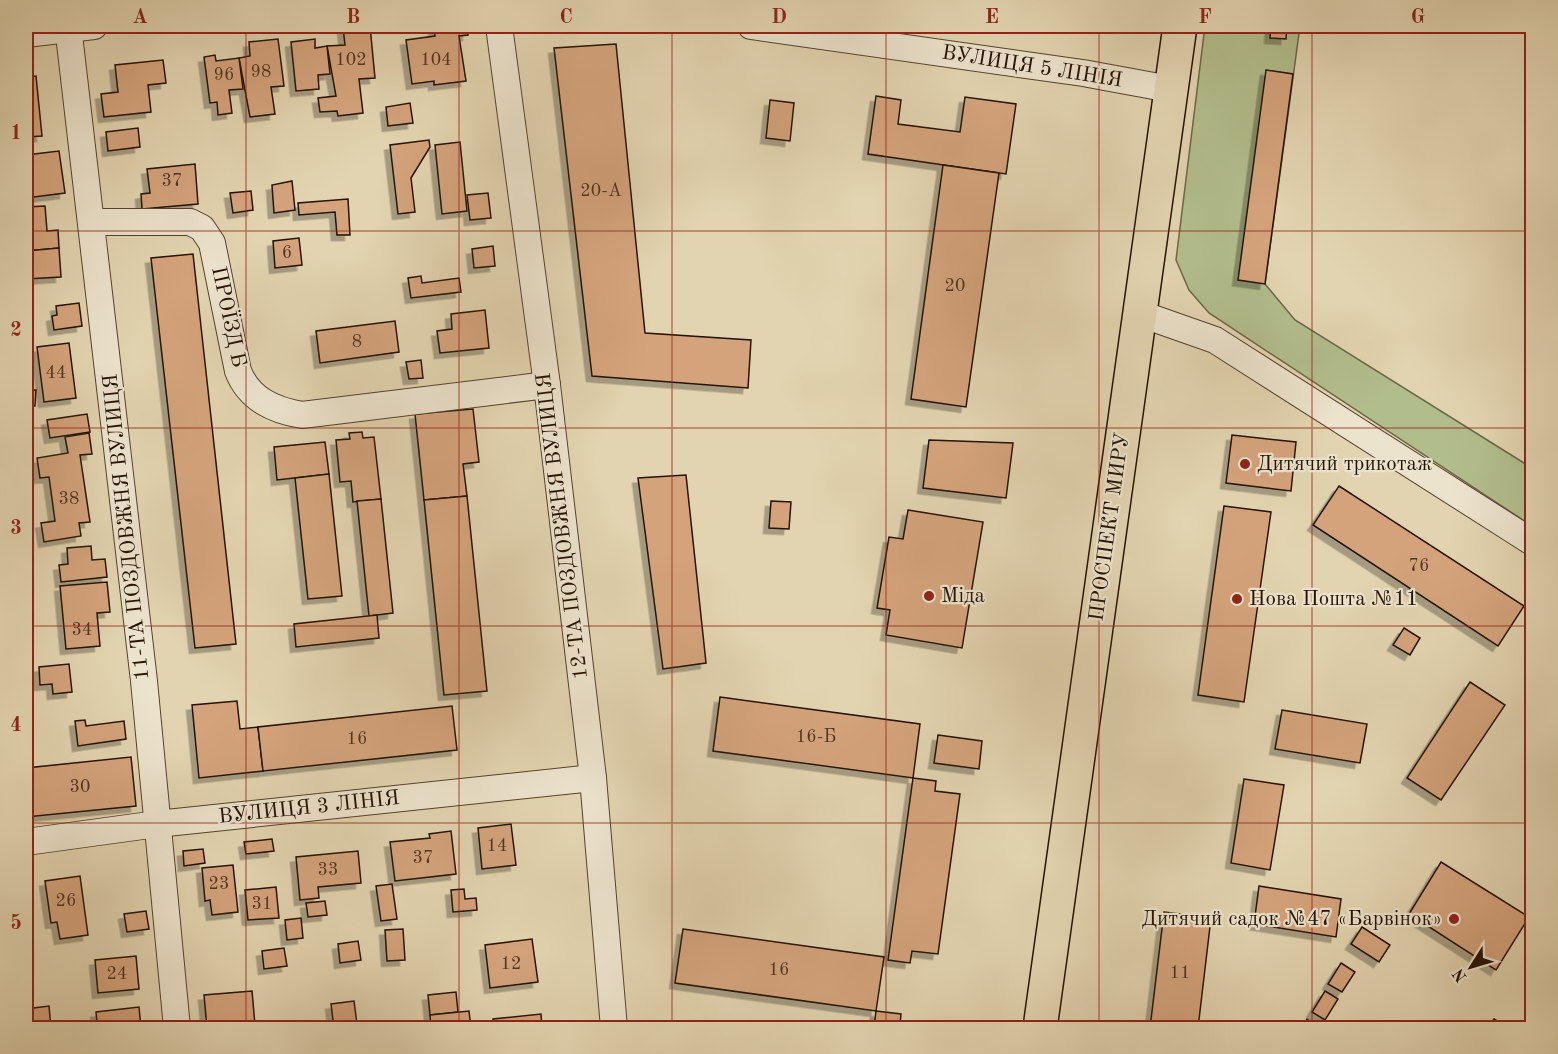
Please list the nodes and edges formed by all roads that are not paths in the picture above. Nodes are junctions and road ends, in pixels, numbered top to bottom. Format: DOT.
graph roads {
  1 [pos="94,26"];
  2 [pos="499,26"];
  3 [pos="751,26"];
  4 [pos="1180,26"];
  5 [pos="68,27"];
  6 [pos="26,34"];
  7 [pos="1170,89"];
  8 [pos="93,222"];
  9 [pos="1141,314"];
  10 [pos="547,385"];
  11 [pos="1533,542"];
  12 [pos="593,778"];
  13 [pos="157,824"];
  14 [pos="26,842"];
  15 [pos="177,1029"];
  16 [pos="614,1029"];
  17 [pos="1040,1029"];
  1 -- 5 [label="street"];
  2 -- 10 [label="street, 12-ТА ПОЗДОВЖНЯ ВУЛИЦЯ"];
  3 -- 7 [label="street, ВУЛИЦЯ 5 ЛІНІЯ"];
  4 -- 7 [label="main road, ПРОСПЕКТ МИРУ"];
  5 -- 6 [label="street"];
  5 -- 8 [label="street, 11-ТА ПОЗДОВЖНЯ ВУЛИЦЯ"];
  7 -- 9 [label="main road, ПРОСПЕКТ МИРУ"];
  8 -- 10 [label="street, ПРОЇЗД Б"];
  8 -- 13 [label="street, 11-ТА ПОЗДОВЖНЯ ВУЛИЦЯ"];
  9 -- 11 [label="street"];
  9 -- 17 [label="main road, ПРОСПЕКТ МИРУ"];
  10 -- 12 [label="street, 12-ТА ПОЗДОВЖНЯ ВУЛИЦЯ"];
  12 -- 13 [label="street, ВУЛИЦЯ 3 ЛІНІЯ"];
  12 -- 16 [label="street, 12-ТА ПОЗДОВЖНЯ ВУЛИЦЯ"];
  13 -- 14 [label="street, ВУЛИЦЯ 3 ЛІНІЯ"];
  13 -- 15 [label="street, 11-ТА ПОЗДОВЖНЯ ВУЛИЦЯ"];
}
